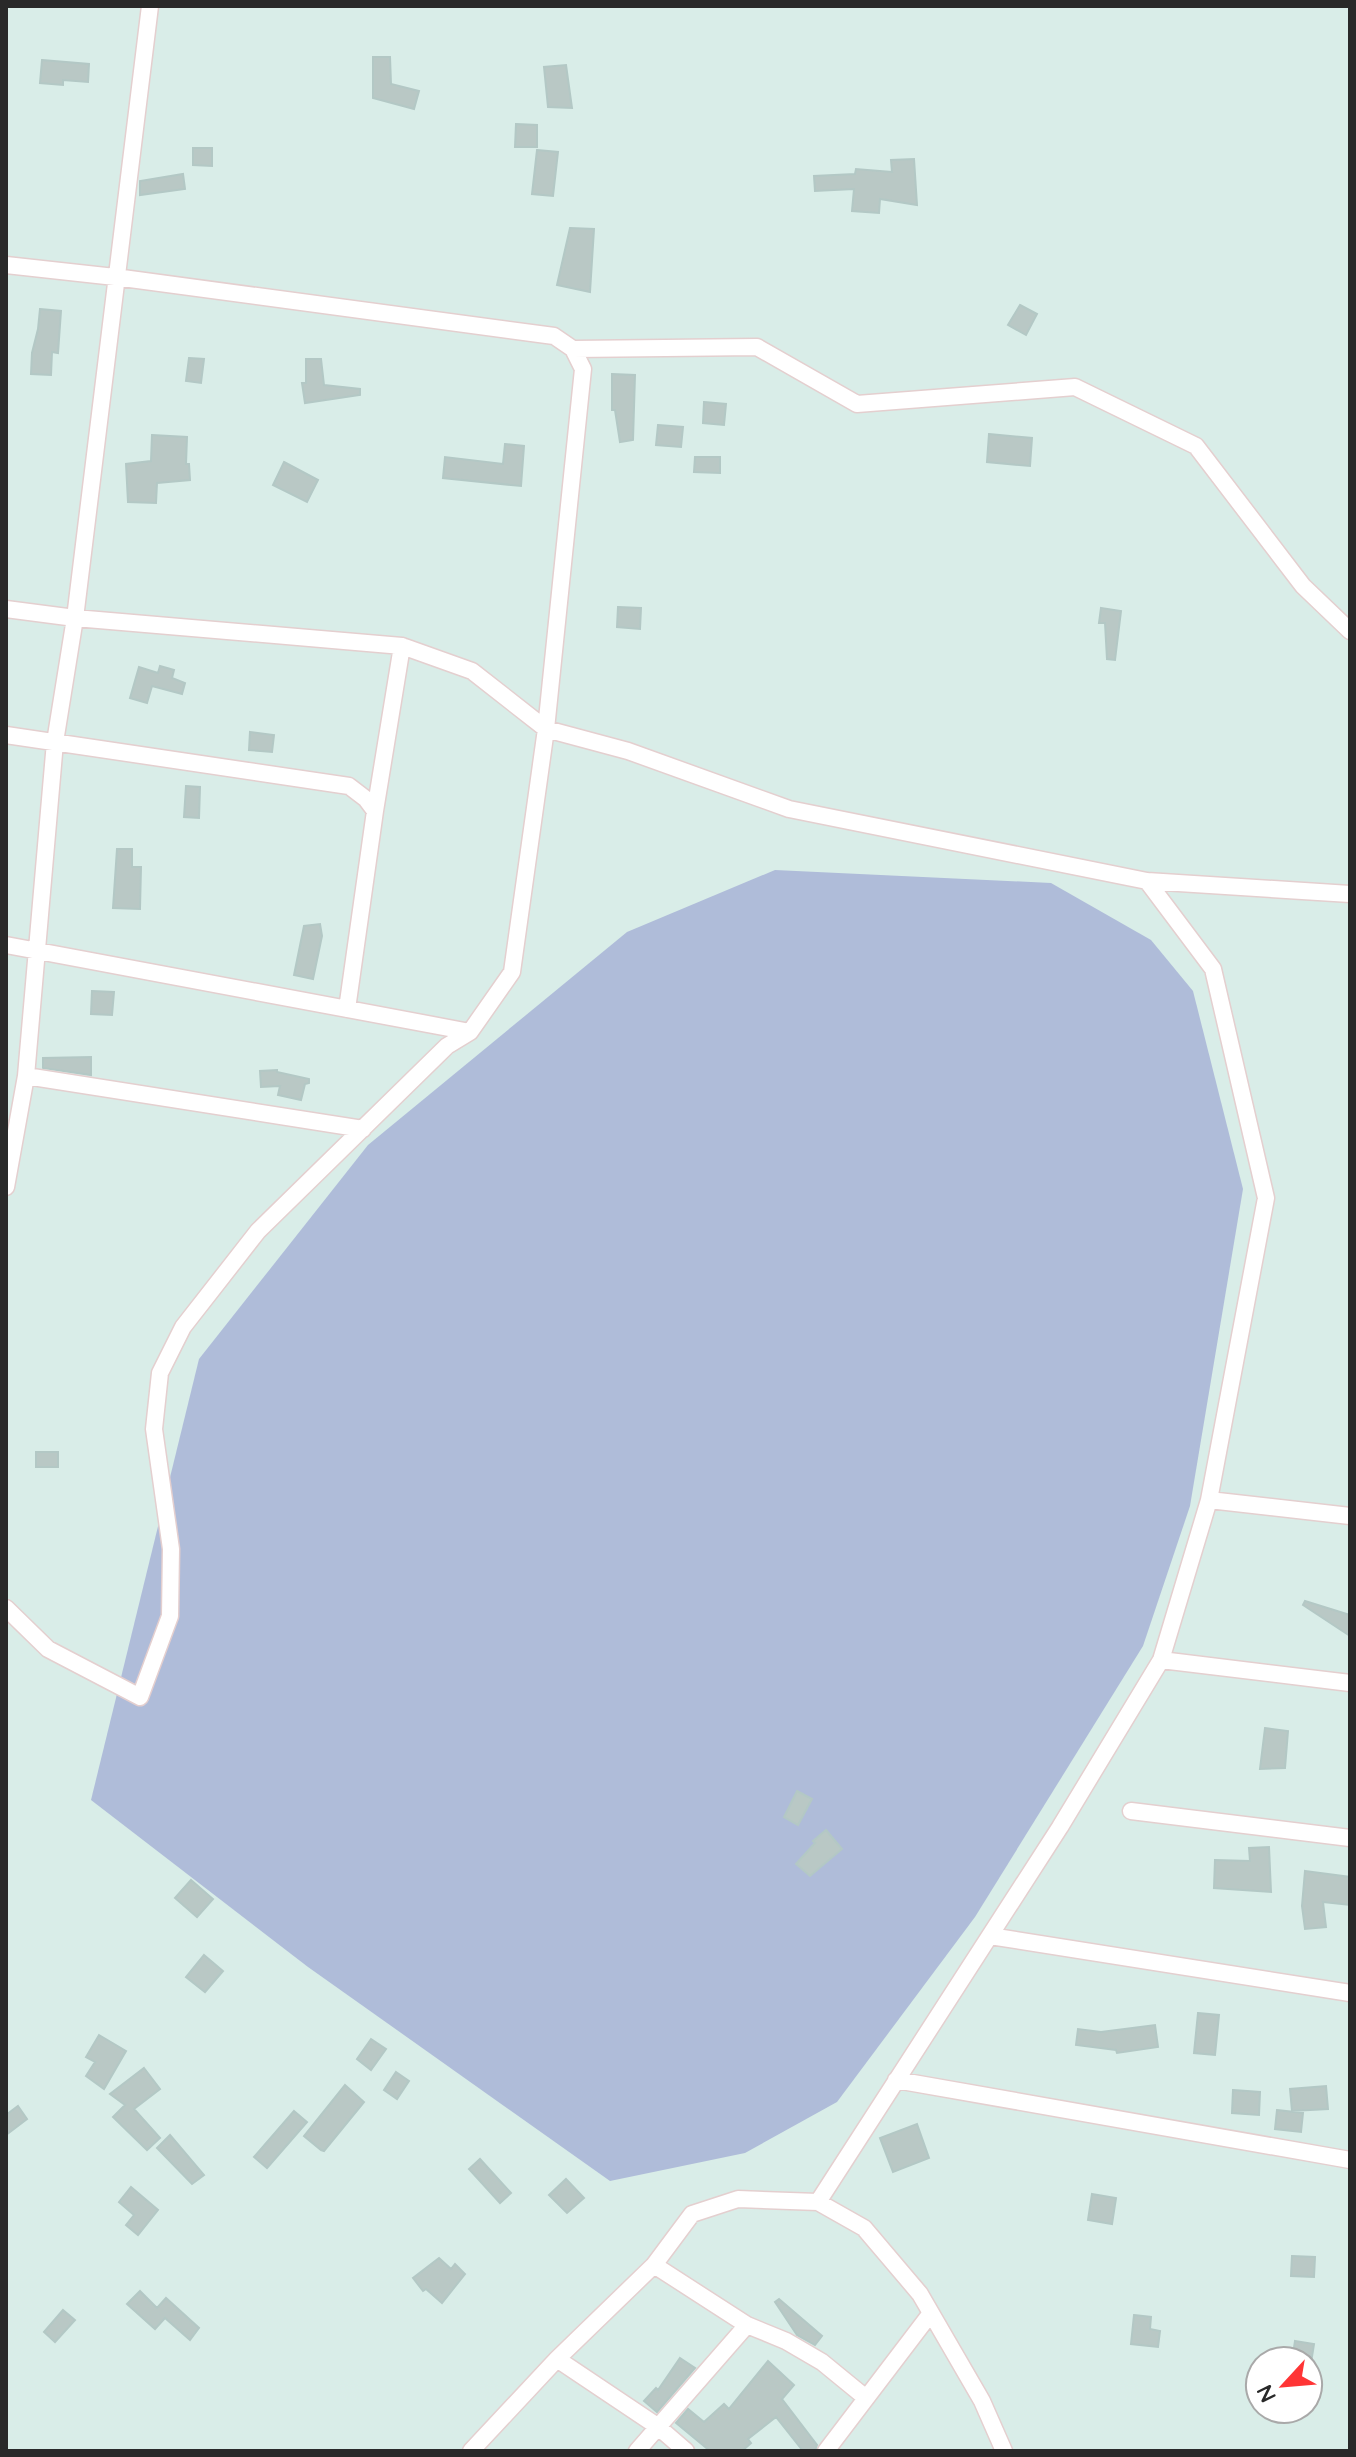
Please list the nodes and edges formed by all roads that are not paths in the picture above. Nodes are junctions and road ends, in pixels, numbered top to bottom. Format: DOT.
graph roads {
  1 [pos="150,6"];
  2 [pos="6,265"];
  3 [pos="115,277"];
  4 [pos="573,349"];
  5 [pos="6,609"];
  6 [pos="75,618"];
  7 [pos="1350,631"];
  8 [pos="402,646"];
  9 [pos="546,729"];
  10 [pos="6,735"];
  11 [pos="55,742"];
  12 [pos="375,811"];
  13 [pos="1147,881"];
  14 [pos="1350,894"];
  15 [pos="6,945"];
  16 [pos="37,949"];
  17 [pos="347,1009"];
  18 [pos="470,1032"];
  19 [pos="26,1076"];
  20 [pos="363,1129"];
  21 [pos="10,1133"];
  22 [pos="6,1187"];
  23 [pos="1209,1500"];
  24 [pos="1350,1516"];
  25 [pos="6,1608"];
  26 [pos="1161,1660"];
  27 [pos="1350,1683"];
  28 [pos="1131,1811"];
  29 [pos="1350,1838"];
  30 [pos="990,1936"];
  31 [pos="1350,1993"];
  32 [pos="896,2080"];
  33 [pos="1350,2160"];
  34 [pos="818,2202"];
  35 [pos="654,2265"];
  36 [pos="931,2313"];
  37 [pos="747,2325"];
  38 [pos="557,2359"];
  39 [pos="866,2398"];
  40 [pos="657,2426"];
  41 [pos="471,2451"];
  42 [pos="637,2451"];
  43 [pos="686,2451"];
  44 [pos="826,2451"];
  45 [pos="1004,2451"];
  1 -- 3 [label="street"];
  2 -- 3 [label="street"];
  3 -- 4 [label="street"];
  3 -- 6 [label="street"];
  4 -- 7 [label="street"];
  4 -- 9 [label="street"];
  5 -- 6 [label="street"];
  6 -- 8 [label="street"];
  6 -- 11 [label="street"];
  8 -- 9 [label="street"];
  8 -- 12 [label="street"];
  9 -- 13 [label="street"];
  9 -- 18 [label="street"];
  10 -- 11 [label="street"];
  11 -- 12 [label="street"];
  11 -- 16 [label="street"];
  12 -- 17 [label="street"];
  13 -- 14 [label="street"];
  13 -- 23 [label="street"];
  15 -- 16 [label="street"];
  16 -- 17 [label="street"];
  16 -- 19 [label="street"];
  17 -- 18 [label="street"];
  18 -- 20 [label="street"];
  19 -- 20 [label="street"];
  19 -- 21 [label="street"];
  20 -- 25 [label="street"];
  21 -- 22 [label="street"];
  23 -- 24 [label="street"];
  23 -- 26 [label="street"];
  26 -- 27 [label="street"];
  26 -- 30 [label="street"];
  28 -- 29 [label="street"];
  30 -- 31 [label="street"];
  30 -- 32 [label="street"];
  32 -- 33 [label="street"];
  32 -- 34 [label="street"];
  34 -- 35 [label="street"];
  34 -- 36 [label="street"];
  35 -- 37 [label="street"];
  35 -- 38 [label="street"];
  36 -- 39 [label="street"];
  36 -- 45 [label="street"];
  37 -- 39 [label="street"];
  37 -- 40 [label="street"];
  38 -- 40 [label="street"];
  38 -- 41 [label="street"];
  39 -- 44 [label="street"];
  40 -- 42 [label="street"];
  40 -- 43 [label="street"];
}
